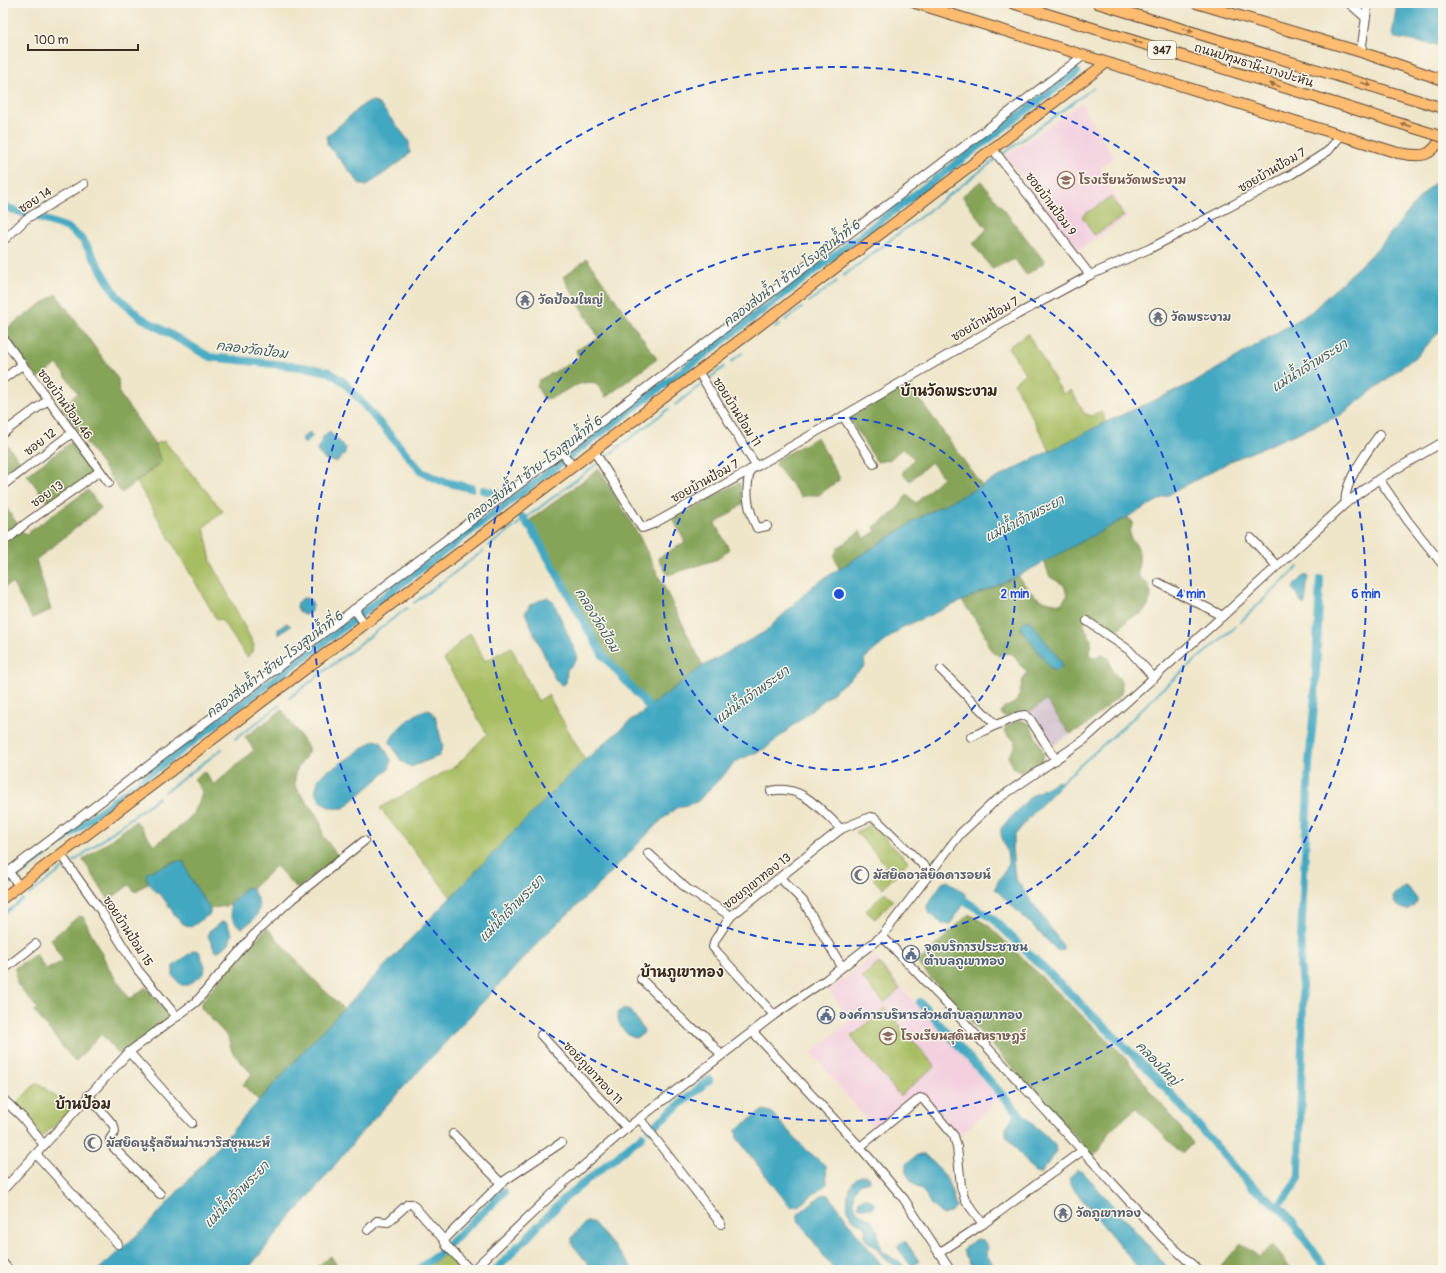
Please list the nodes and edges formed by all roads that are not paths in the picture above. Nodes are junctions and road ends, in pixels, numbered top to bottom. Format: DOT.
graph roads {
  1 [pos="915,3"];
  2 [pos="1012,3"];
  3 [pos="1097,3"];
  4 [pos="1196,3"];
  5 [pos="1349,3"];
  6 [pos="1368,3"];
  7 [pos="1366,18"];
  8 [pos="1361,52"];
  9 [pos="1083,56"];
  10 [pos="1106,63"];
  11 [pos="1443,80"];
  12 [pos="1443,108"];
  13 [pos="1341,136"];
  14 [pos="1443,136"];
  15 [pos="992,148"];
  16 [pos="84,184"];
  17 [pos="3,241"];
  18 [pos="1090,275"];
  19 [pos="3,338"];
  20 [pos="22,365"];
  21 [pos="698,371"];
  22 [pos="3,379"];
  23 [pos="48,400"];
  24 [pos="843,416"];
  25 [pos="3,433"];
  26 [pos="72,433"];
  27 [pos="1380,434"];
  28 [pos="1443,442"];
  29 [pos="594,451"];
  30 [pos="564,454"];
  31 [pos="874,464"];
  32 [pos="571,465"];
  33 [pos="753,468"];
  34 [pos="100,471"];
  35 [pos="1379,479"];
  36 [pos="109,483"];
  37 [pos="3,485"];
  38 [pos="1346,503"];
  39 [pos="767,526"];
  40 [pos="9,538"];
  41 [pos="1251,538"];
  42 [pos="1276,565"];
  43 [pos="1443,565"];
  44 [pos="1159,583"];
  45 [pos="356,610"];
  46 [pos="1223,616"];
  47 [pos="1087,621"];
  48 [pos="363,622"];
  49 [pos="942,670"];
  50 [pos="1154,678"];
  51 [pos="996,726"];
  52 [pos="971,737"];
  53 [pos="1056,760"];
  54 [pos="771,791"];
  55 [pos="841,829"];
  56 [pos="364,841"];
  57 [pos="648,853"];
  58 [pos="61,855"];
  59 [pos="931,873"];
  60 [pos="12,878"];
  61 [pos="780,878"];
  62 [pos="3,898"];
  63 [pos="730,916"];
  64 [pos="882,936"];
  65 [pos="36,944"];
  66 [pos="842,967"];
  67 [pos="3,970"];
  68 [pos="641,979"];
  69 [pos="774,1015"];
  70 [pos="177,1017"];
  71 [pos="753,1032"];
  72 [pos="541,1035"];
  73 [pos="129,1052"];
  74 [pos="722,1055"];
  75 [pos="88,1095"];
  76 [pos="3,1099"];
  77 [pos="640,1119"];
  78 [pos="192,1123"];
  79 [pos="628,1128"];
  80 [pos="453,1134"];
  81 [pos="561,1143"];
  82 [pos="44,1145"];
  83 [pos="860,1147"];
  84 [pos="1082,1150"];
  85 [pos="36,1154"];
  86 [pos="502,1183"];
  87 [pos="3,1190"];
  88 [pos="160,1194"];
  89 [pos="721,1224"];
  90 [pos="983,1224"];
  91 [pos="368,1230"];
  92 [pos="444,1240"];
  93 [pos="118,1244"];
  94 [pos="939,1253"];
  95 [pos="3,1263"];
  96 [pos="9,1270"];
  97 [pos="470,1270"];
  98 [pos="473,1270"];
  99 [pos="950,1270"];
  100 [pos="1198,1270"];
  1 -- 9 [label="main road"];
  14 -- 2 [label="main road, ถนนปทุมธานี-บางปะหัน / 347, one-way, bridge"];
  3 -- 12 [label="main road, ถนนปทุมธานี-บางปะหัน / 347, one-way"];
  4 -- 8 [label="main road"];
  5 -- 7 [label="street"];
  6 -- 7 [label="street"];
  7 -- 8 [label="street"];
  8 -- 11 [label="main road"];
  9 -- 10 [label="main road"];
  9 -- 30 [label="street"];
  10 -- 13 [label="main road"];
  10 -- 15 [label="main road"];
  13 -- 14 [label="main road"];
  13 -- 18 [label="street, ซอยบ้านป้อม 7"];
  15 -- 18 [label="street, ซอยบ้านป้อม 9"];
  15 -- 21 [label="main road"];
  16 -- 17 [label="street, ซอย 14"];
  18 -- 24 [label="street, ซอยบ้านป้อม 7"];
  19 -- 20 [label="street, ซอยบ้านป้อม 46"];
  20 -- 22 [label="street"];
  20 -- 23 [label="street, ซอยบ้านป้อม 46"];
  21 -- 29 [label="main road"];
  21 -- 33 [label="street, ซอยบ้านป้อม 11"];
  23 -- 25 [label="street"];
  23 -- 26 [label="street, ซอยบ้านป้อม 46"];
  24 -- 31 [label="street"];
  24 -- 33 [label="street, ซอยบ้านป้อม 7"];
  26 -- 34 [label="street, ซอยบ้านป้อม 46"];
  26 -- 37 [label="street, ซอย 12"];
  27 -- 38 [label="street"];
  28 -- 35 [label="street"];
  29 -- 32 [label="main road"];
  29 -- 33 [label="street, ซอยบ้านป้อม 7"];
  30 -- 32 [label="street"];
  30 -- 45 [label="street"];
  32 -- 48 [label="main road"];
  33 -- 39 [label="street"];
  34 -- 36 [label="street, ซอยบ้านป้อม 46"];
  34 -- 40 [label="street, ซอย 13"];
  35 -- 38 [label="street"];
  35 -- 43 [label="street"];
  38 -- 42 [label="street"];
  41 -- 42 [label="street"];
  42 -- 46 [label="street"];
  44 -- 46 [label="street"];
  45 -- 48 [label="street"];
  45 -- 60 [label="street"];
  46 -- 50 [label="street"];
  47 -- 50 [label="street"];
  48 -- 58 [label="main road"];
  49 -- 51 [label="street"];
  50 -- 53 [label="street"];
  51 -- 52 [label="street"];
  51 -- 53 [label="street"];
  53 -- 59 [label="street"];
  54 -- 55 [label="street"];
  55 -- 59 [label="street, ซอยภูเขาทอง 13"];
  55 -- 61 [label="street, ซอยภูเขาทอง 13"];
  56 -- 70 [label="street"];
  57 -- 63 [label="street"];
  58 -- 60 [label="main road"];
  58 -- 70 [label="street, ซอยบ้านป้อม 15"];
  59 -- 64 [label="street"];
  60 -- 62 [label="main road"];
  61 -- 63 [label="street, ซอยภูเขาทอง 13"];
  61 -- 66 [label="street"];
  63 -- 69 [label="street, ซอยภูเขาทอง 13"];
  64 -- 66 [label="street"];
  64 -- 84 [label="street"];
  65 -- 67 [label="street"];
  66 -- 69 [label="street"];
  68 -- 74 [label="street"];
  69 -- 71 [label="street"];
  70 -- 73 [label="street"];
  71 -- 74 [label="street"];
  71 -- 83 [label="street"];
  72 -- 79 [label="street, ซอยภูเขาทอง 11"];
  73 -- 75 [label="street"];
  73 -- 78 [label="street"];
  74 -- 77 [label="street"];
  75 -- 82 [label="street"];
  75 -- 88 [label="street"];
  76 -- 82 [label="street"];
  77 -- 79 [label="street"];
  77 -- 89 [label="street"];
  79 -- 98 [label="street"];
  80 -- 86 [label="street"];
  81 -- 86 [label="street"];
  82 -- 85 [label="street"];
  83 -- 90 [label="street"];
  83 -- 94 [label="street"];
  84 -- 90 [label="street"];
  84 -- 100 [label="street"];
  85 -- 87 [label="street"];
  85 -- 93 [label="street"];
  86 -- 92 [label="street"];
  90 -- 94 [label="street"];
  91 -- 92 [label="street"];
  92 -- 97 [label="street"];
  94 -- 99 [label="street"];
  95 -- 96 [label="street"];
}
